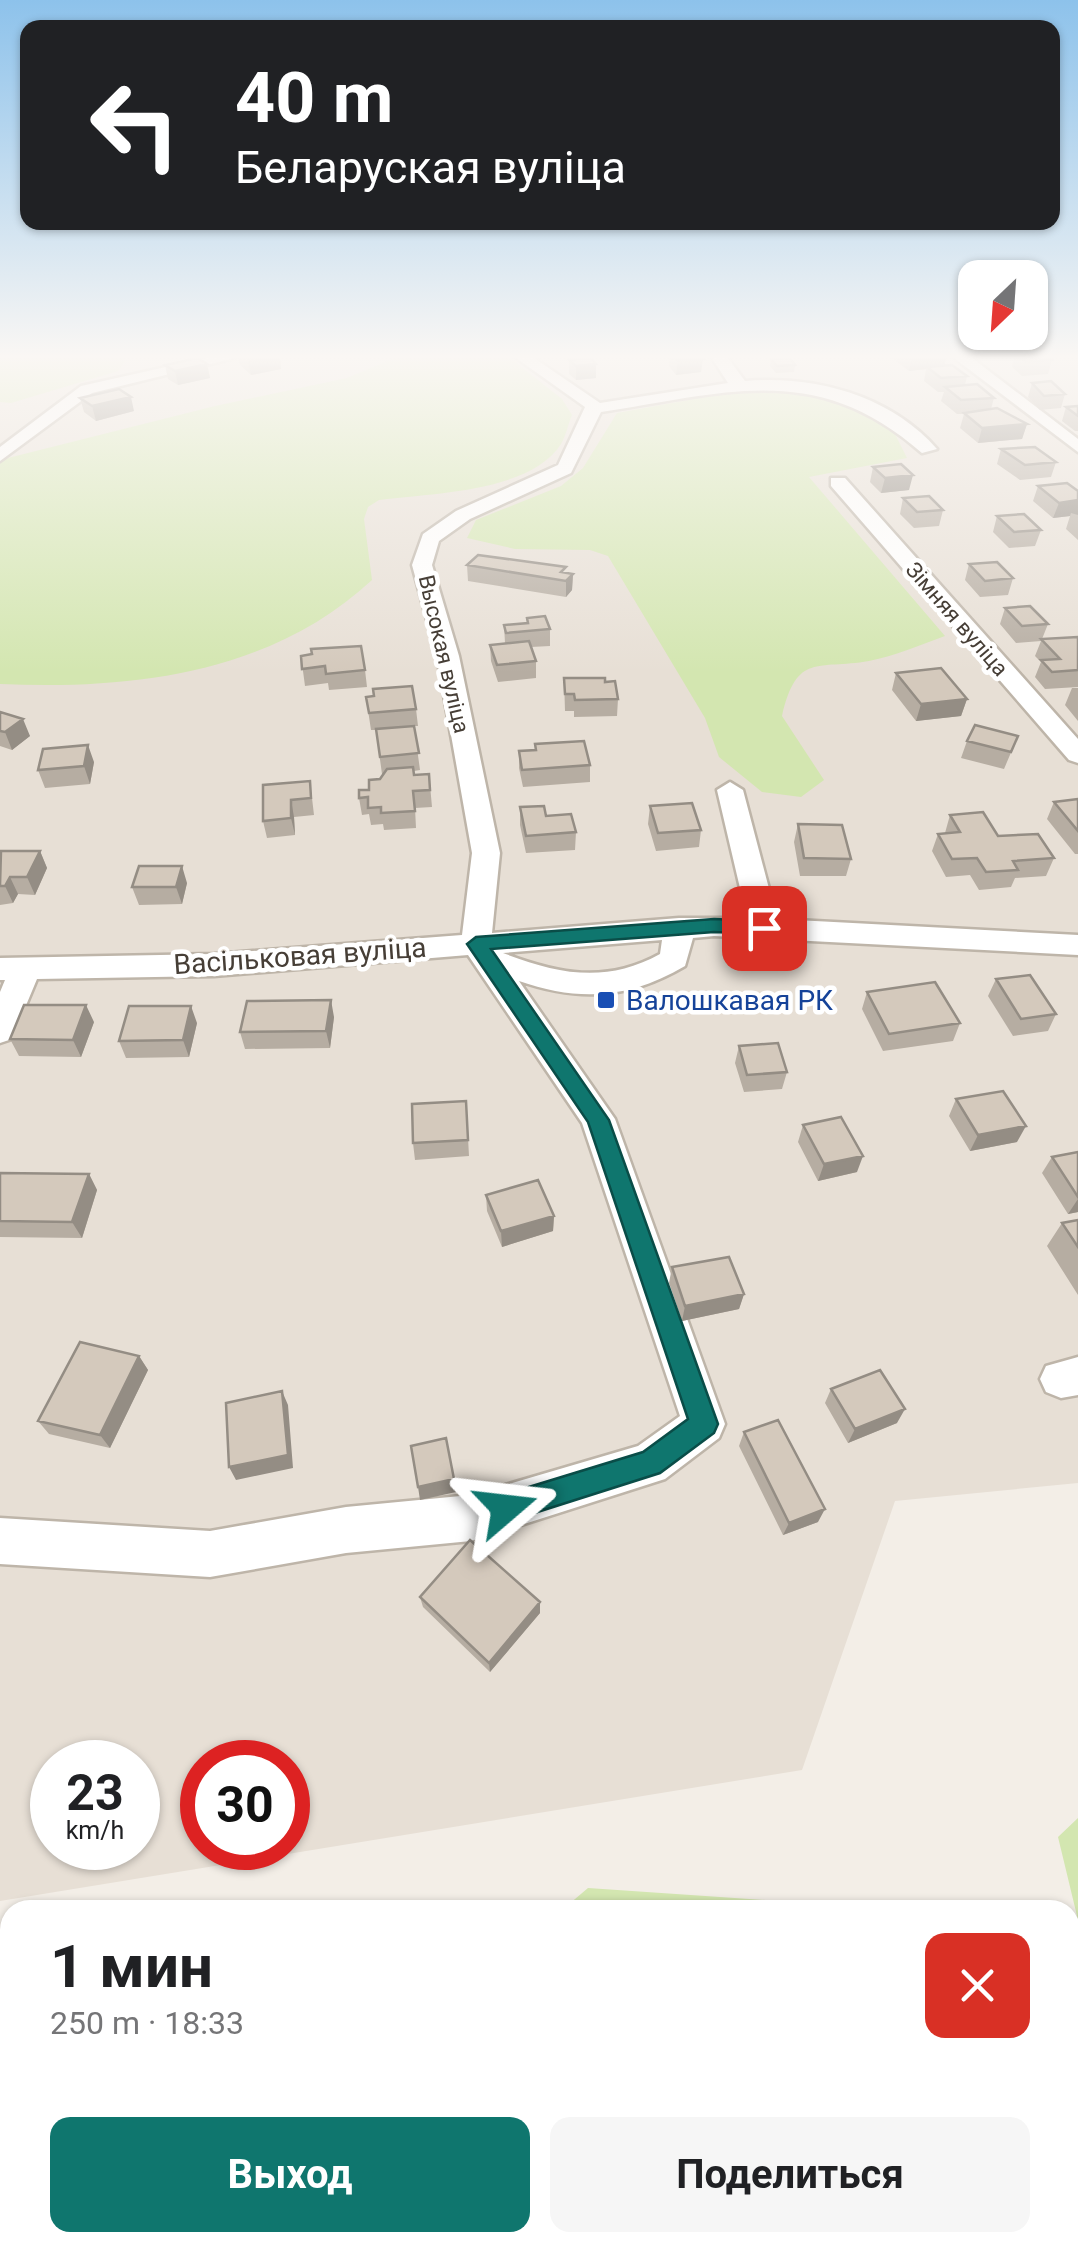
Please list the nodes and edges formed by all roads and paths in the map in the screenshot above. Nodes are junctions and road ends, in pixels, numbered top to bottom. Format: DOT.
graph roads {
  1 [pos="568,463"];
  2 [pos="838,482"];
  3 [pos="1078,755"];
  4 [pos="730,790"];
  5 [pos="678,928"];
  6 [pos="764,928"];
  7 [pos="1078,944"];
  8 [pos="481,951"];
  9 [pos="13,969"];
  10 [pos="0,1031"];
  11 [pos="0,1540"];
  1 -- 8 [label="street, Высокая вуліца"];
  2 -- 3 [label="street, Зімняя вуліца"];
  4 -- 6 [label="street"];
  5 -- 6 [label="street, Васільковая вуліца"];
  5 -- 8 [label="street, Васільковая вуліца"];
  5 -- 8 [label="street"];
  6 -- 7 [label="street, Васільковая вуліца"];
  8 -- 9 [label="street, Васільковая вуліца"];
  8 -- 11 [label="street"];
  9 -- 10 [label="street"];
}
